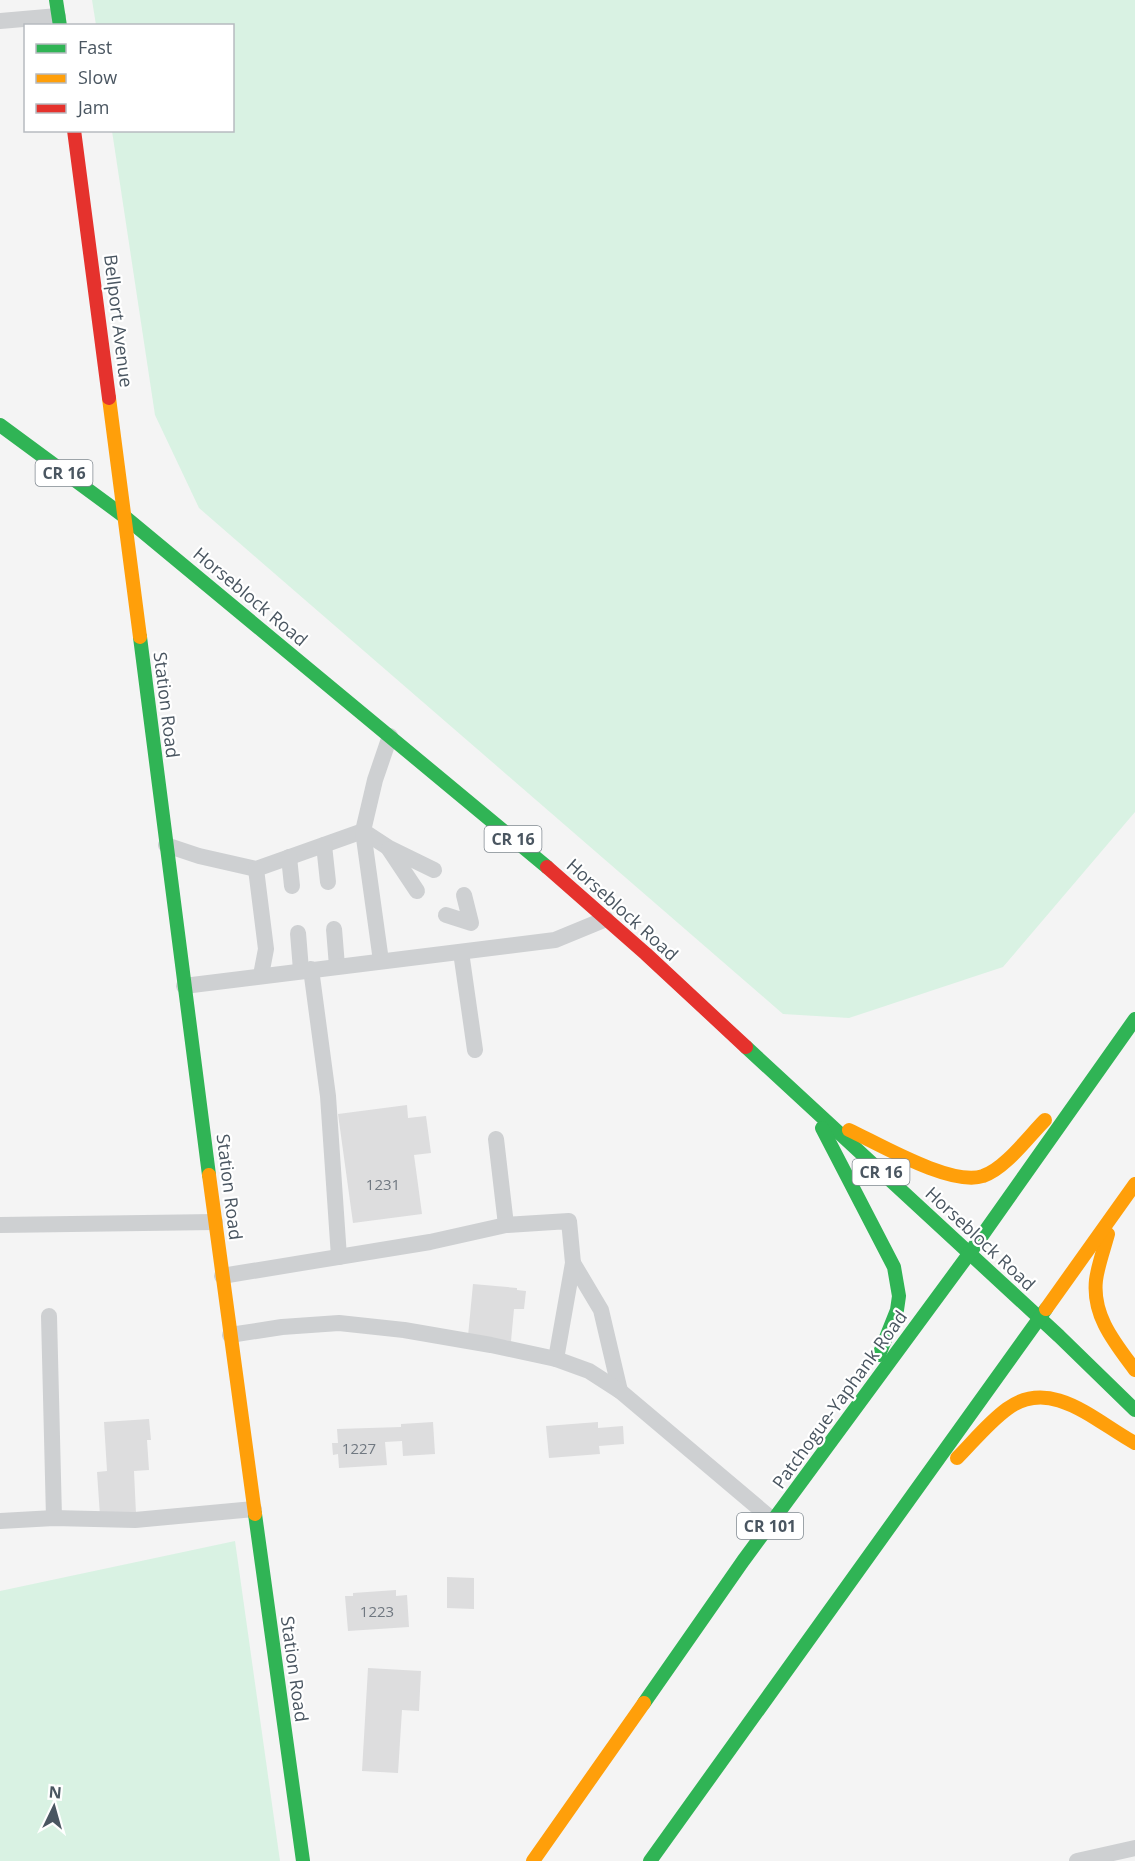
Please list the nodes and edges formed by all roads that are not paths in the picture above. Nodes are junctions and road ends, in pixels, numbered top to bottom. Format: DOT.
graph roads {
  1 [pos="58,14"];
  2 [pos="0,21"];
  3 [pos="74,132"];
  4 [pos="0,425"];
  5 [pos="125,517"];
  6 [pos="390,736"];
  7 [pos="363,831"];
  8 [pos="166,845"];
  9 [pos="324,845"];
  10 [pos="389,848"];
  11 [pos="289,857"];
  12 [pos="256,869"];
  13 [pos="434,870"];
  14 [pos="328,882"];
  15 [pos="292,886"];
  16 [pos="417,891"];
  17 [pos="464,895"];
  18 [pos="446,915"];
  19 [pos="606,919"];
  20 [pos="471,923"];
  21 [pos="334,929"];
  22 [pos="297,933"];
  23 [pos="480,950"];
  24 [pos="461,952"];
  25 [pos="381,961"];
  26 [pos="337,966"];
  27 [pos="306,970"];
  28 [pos="261,975"];
  29 [pos="184,986"];
  30 [pos="1135,1019"];
  31 [pos="475,1050"];
  32 [pos="1106,1060"];
  33 [pos="811,1105"];
  34 [pos="825,1119"];
  35 [pos="496,1138"];
  36 [pos="1135,1184"];
  37 [pos="1112,1215"];
  38 [pos="215,1222"];
  39 [pos="0,1225"];
  40 [pos="506,1225"];
  41 [pos="969,1254"];
  42 [pos="339,1257"];
  43 [pos="573,1263"];
  44 [pos="222,1276"];
  45 [pos="49,1316"];
  46 [pos="1039,1318"];
  47 [pos="230,1335"];
  48 [pos="556,1359"];
  49 [pos="1135,1370"];
  50 [pos="620,1391"];
  51 [pos="858,1405"];
  52 [pos="1135,1410"];
  53 [pos="1135,1443"];
  54 [pos="254,1509"];
  55 [pos="54,1518"];
  56 [pos="0,1521"];
  57 [pos="774,1521"];
  58 [pos="894,1521"];
  59 [pos="1135,1848"];
  60 [pos="303,1861"];
  61 [pos="533,1861"];
  62 [pos="650,1861"];
  63 [pos="1077,1861"];
  1 -- 2 [label="lane"];
  3 -- 5 [label="main road, Bellport Avenue"];
  4 -- 5 [label="main road, Horseblock Road / CR 16"];
  5 -- 6 [label="main road, Horseblock Road / CR 16"];
  5 -- 8 [label="main road, Station Road"];
  6 -- 7 [label="lane"];
  6 -- 19 [label="main road, Horseblock Road / CR 16"];
  7 -- 9 [label="lane"];
  7 -- 10 [label="lane"];
  7 -- 25 [label="lane"];
  8 -- 12 [label="lane"];
  8 -- 29 [label="main road, Station Road"];
  9 -- 11 [label="lane"];
  9 -- 14 [label="lane"];
  10 -- 13 [label="lane"];
  10 -- 16 [label="lane"];
  11 -- 12 [label="lane"];
  11 -- 15 [label="lane"];
  12 -- 28 [label="lane"];
  17 -- 20 [label="lane"];
  18 -- 20 [label="lane"];
  19 -- 23 [label="lane"];
  19 -- 33 [label="main road, Horseblock Road / CR 16"];
  20 -- 23 [label="lane"];
  21 -- 26 [label="lane"];
  22 -- 27 [label="lane"];
  23 -- 24 [label="lane"];
  24 -- 25 [label="lane"];
  24 -- 31 [label="lane"];
  25 -- 26 [label="lane"];
  26 -- 27 [label="lane"];
  27 -- 28 [label="lane"];
  27 -- 42 [label="lane"];
  28 -- 29 [label="lane"];
  29 -- 38 [label="main road, Station Road"];
  30 -- 32 [label="main road, Patchogue-Yaphank Road / CR 101"];
  32 -- 34 [label="main road"];
  32 -- 41 [label="main road, Patchogue-Yaphank Road / CR 101"];
  33 -- 34 [label="main road, Horseblock Road / CR 16"];
  33 -- 51 [label="main road"];
  34 -- 41 [label="main road, Horseblock Road / CR 16"];
  35 -- 40 [label="lane"];
  36 -- 37 [label="main road"];
  37 -- 46 [label="main road"];
  37 -- 49 [label="main road"];
  38 -- 39 [label="lane"];
  38 -- 44 [label="main road, Station Road"];
  40 -- 42 [label="lane"];
  40 -- 43 [label="lane"];
  41 -- 46 [label="main road, Horseblock Road / CR 16"];
  41 -- 51 [label="main road, Patchogue-Yaphank Road / CR 101"];
  42 -- 44 [label="lane"];
  43 -- 48 [label="lane"];
  43 -- 50 [label="lane"];
  44 -- 47 [label="main road, Station Road"];
  45 -- 55 [label="lane"];
  46 -- 52 [label="main road, Horseblock Road / CR 16"];
  46 -- 58 [label="main road"];
  47 -- 48 [label="lane"];
  47 -- 54 [label="main road, Station Road"];
  48 -- 50 [label="lane"];
  50 -- 57 [label="lane"];
  51 -- 57 [label="main road, Patchogue-Yaphank Road / CR 101"];
  53 -- 58 [label="main road"];
  54 -- 55 [label="lane"];
  54 -- 60 [label="main road, Station Road"];
  55 -- 56 [label="lane"];
  57 -- 61 [label="main road, Patchogue-Yaphank Road / CR 101"];
  58 -- 62 [label="main road"];
  59 -- 63 [label="lane"];
}
